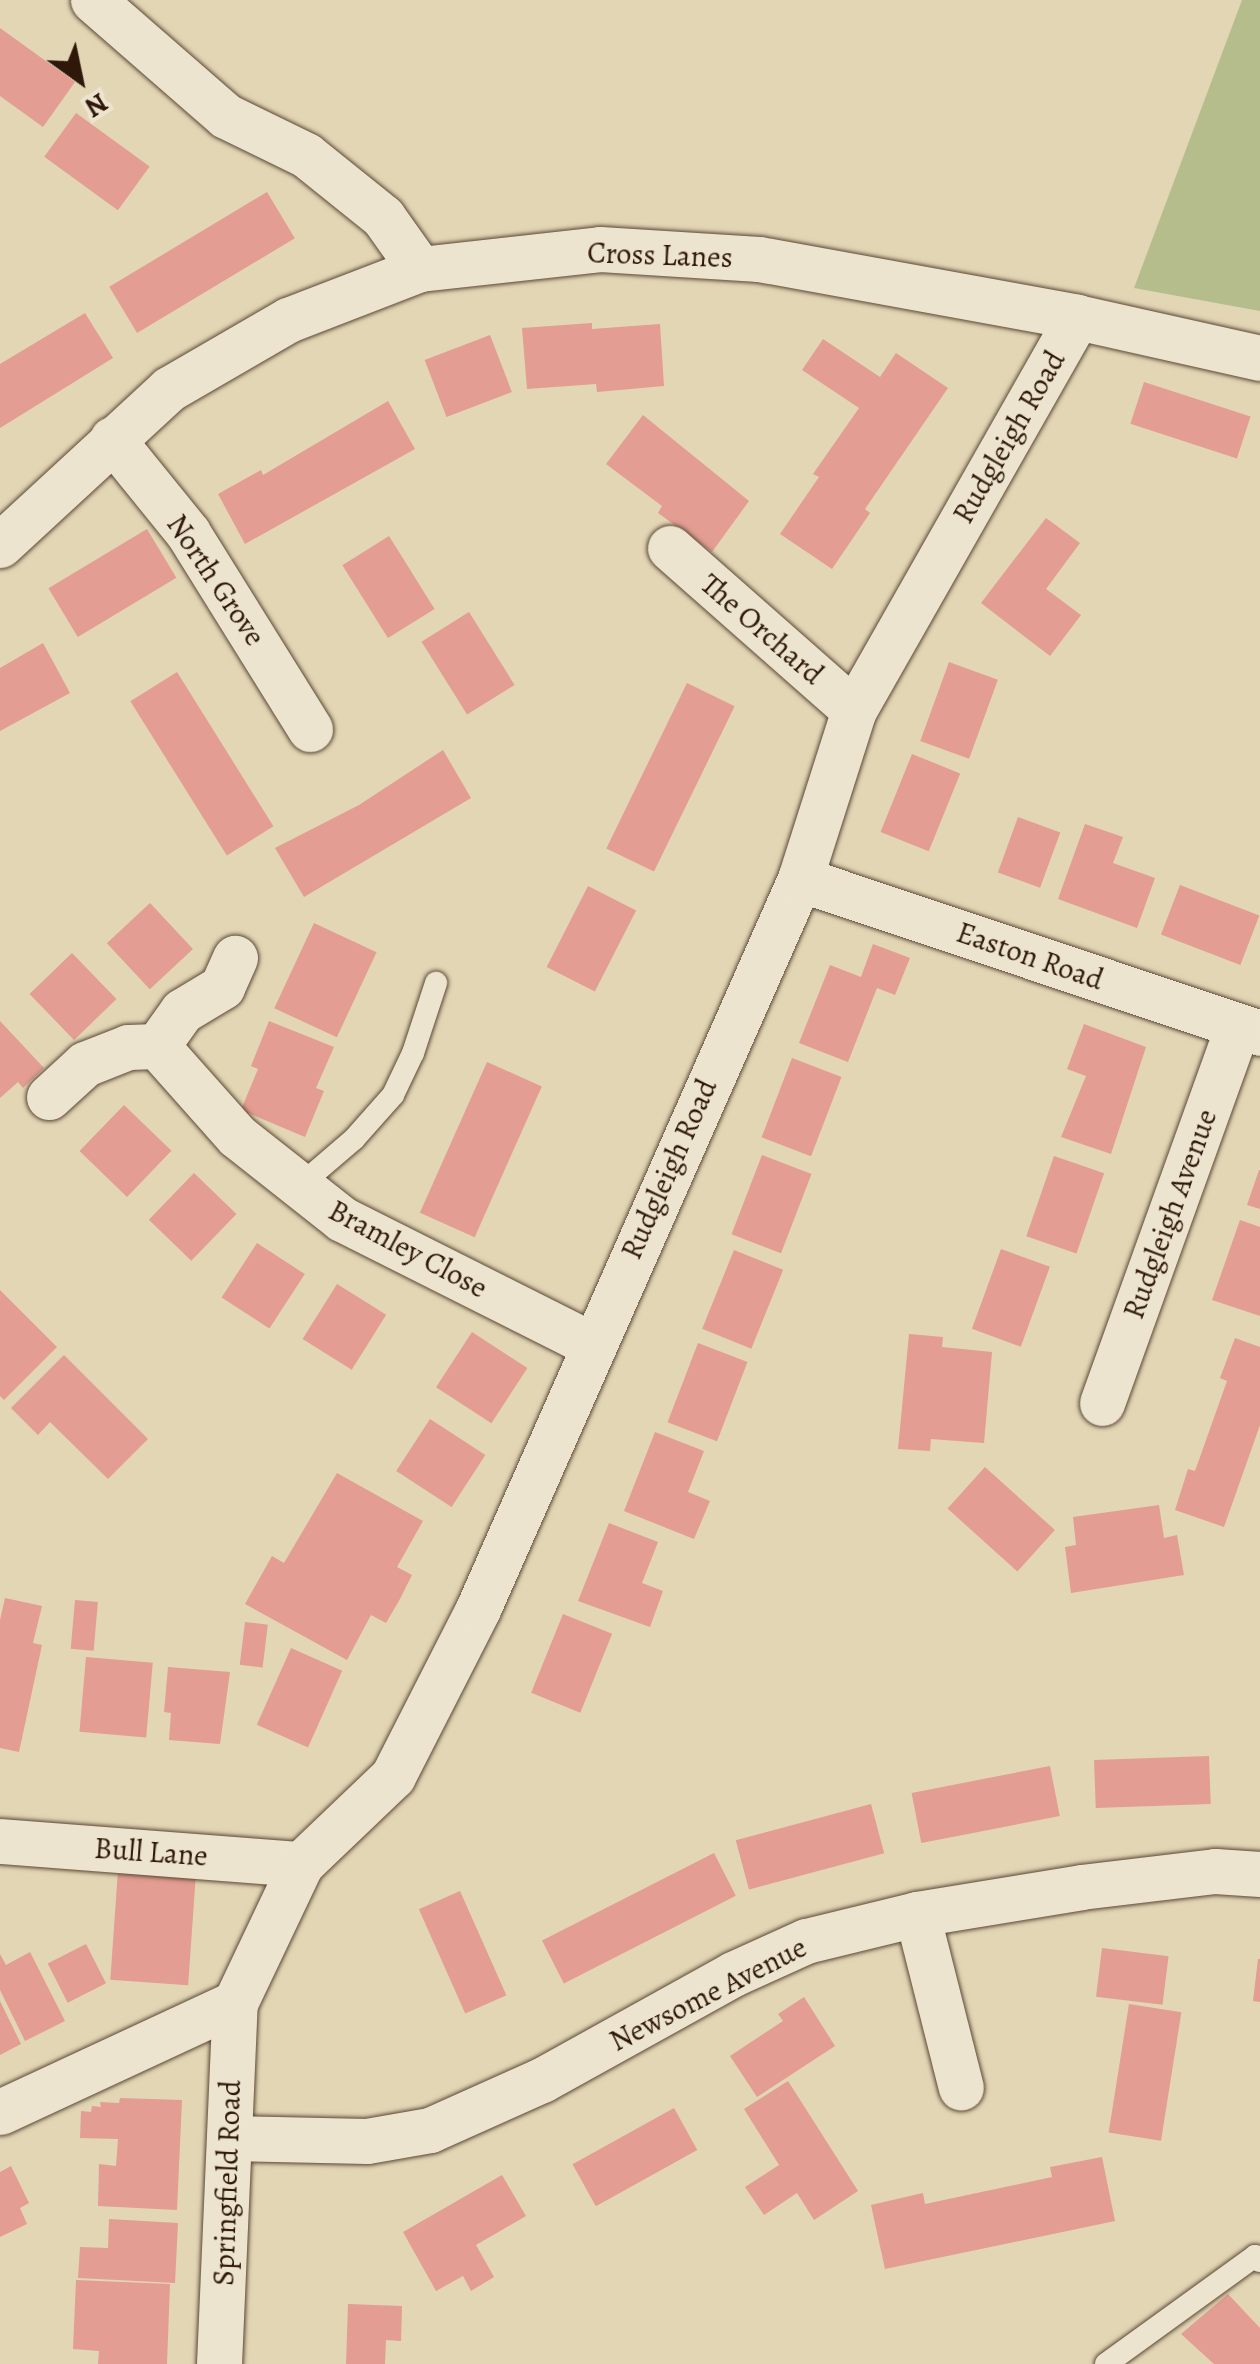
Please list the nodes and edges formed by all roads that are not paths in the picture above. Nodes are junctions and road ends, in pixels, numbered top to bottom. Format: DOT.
graph roads {
  1 [pos="93,0"];
  2 [pos="420,269"];
  3 [pos="1078,317"];
  4 [pos="1260,358"];
  5 [pos="112,439"];
  6 [pos="0,545"];
  7 [pos="670,548"];
  8 [pos="854,710"];
  9 [pos="310,729"];
  10 [pos="800,879"];
  11 [pos="235,958"];
  12 [pos="436,983"];
  13 [pos="1249,1030"];
  14 [pos="158,1046"];
  15 [pos="49,1097"];
  16 [pos="298,1187"];
  17 [pos="591,1344"];
  18 [pos="1102,1403"];
  19 [pos="0,1841"];
  20 [pos="301,1864"];
  21 [pos="1260,1874"];
  22 [pos="917,1914"];
  23 [pos="235,2003"];
  24 [pos="961,2088"];
  25 [pos="0,2112"];
  26 [pos="229,2138"];
  27 [pos="1260,2261"];
  28 [pos="220,2364"];
  29 [pos="1106,2364"];
  1 -- 2 [label="street"];
  2 -- 3 [label="street, Cross Lanes"];
  2 -- 5 [label="street, Cross Lanes"];
  3 -- 4 [label="street, Cross Lanes"];
  3 -- 8 [label="street, Rudgleigh Road"];
  5 -- 6 [label="street, Cross Lanes"];
  5 -- 9 [label="street, North Grove"];
  7 -- 8 [label="street, The Orchard"];
  8 -- 10 [label="street, Rudgleigh Road"];
  10 -- 13 [label="street, Easton Road"];
  10 -- 17 [label="street, Rudgleigh Road"];
  11 -- 14 [label="street"];
  12 -- 16 [label="lane"];
  13 -- 18 [label="street, Rudgleigh Avenue"];
  14 -- 15 [label="street"];
  14 -- 16 [label="street, Bramley Close"];
  16 -- 17 [label="street, Bramley Close"];
  17 -- 20 [label="street, Rudgleigh Road"];
  19 -- 20 [label="street, Bull Lane"];
  20 -- 23 [label="street, Rudgleigh Road"];
  21 -- 22 [label="street, Newsome Avenue"];
  22 -- 24 [label="street"];
  22 -- 26 [label="street, Newsome Avenue"];
  23 -- 25 [label="street"];
  23 -- 26 [label="street, Springfield Road"];
  26 -- 28 [label="street, Springfield Road"];
  27 -- 29 [label="lane"];
}
